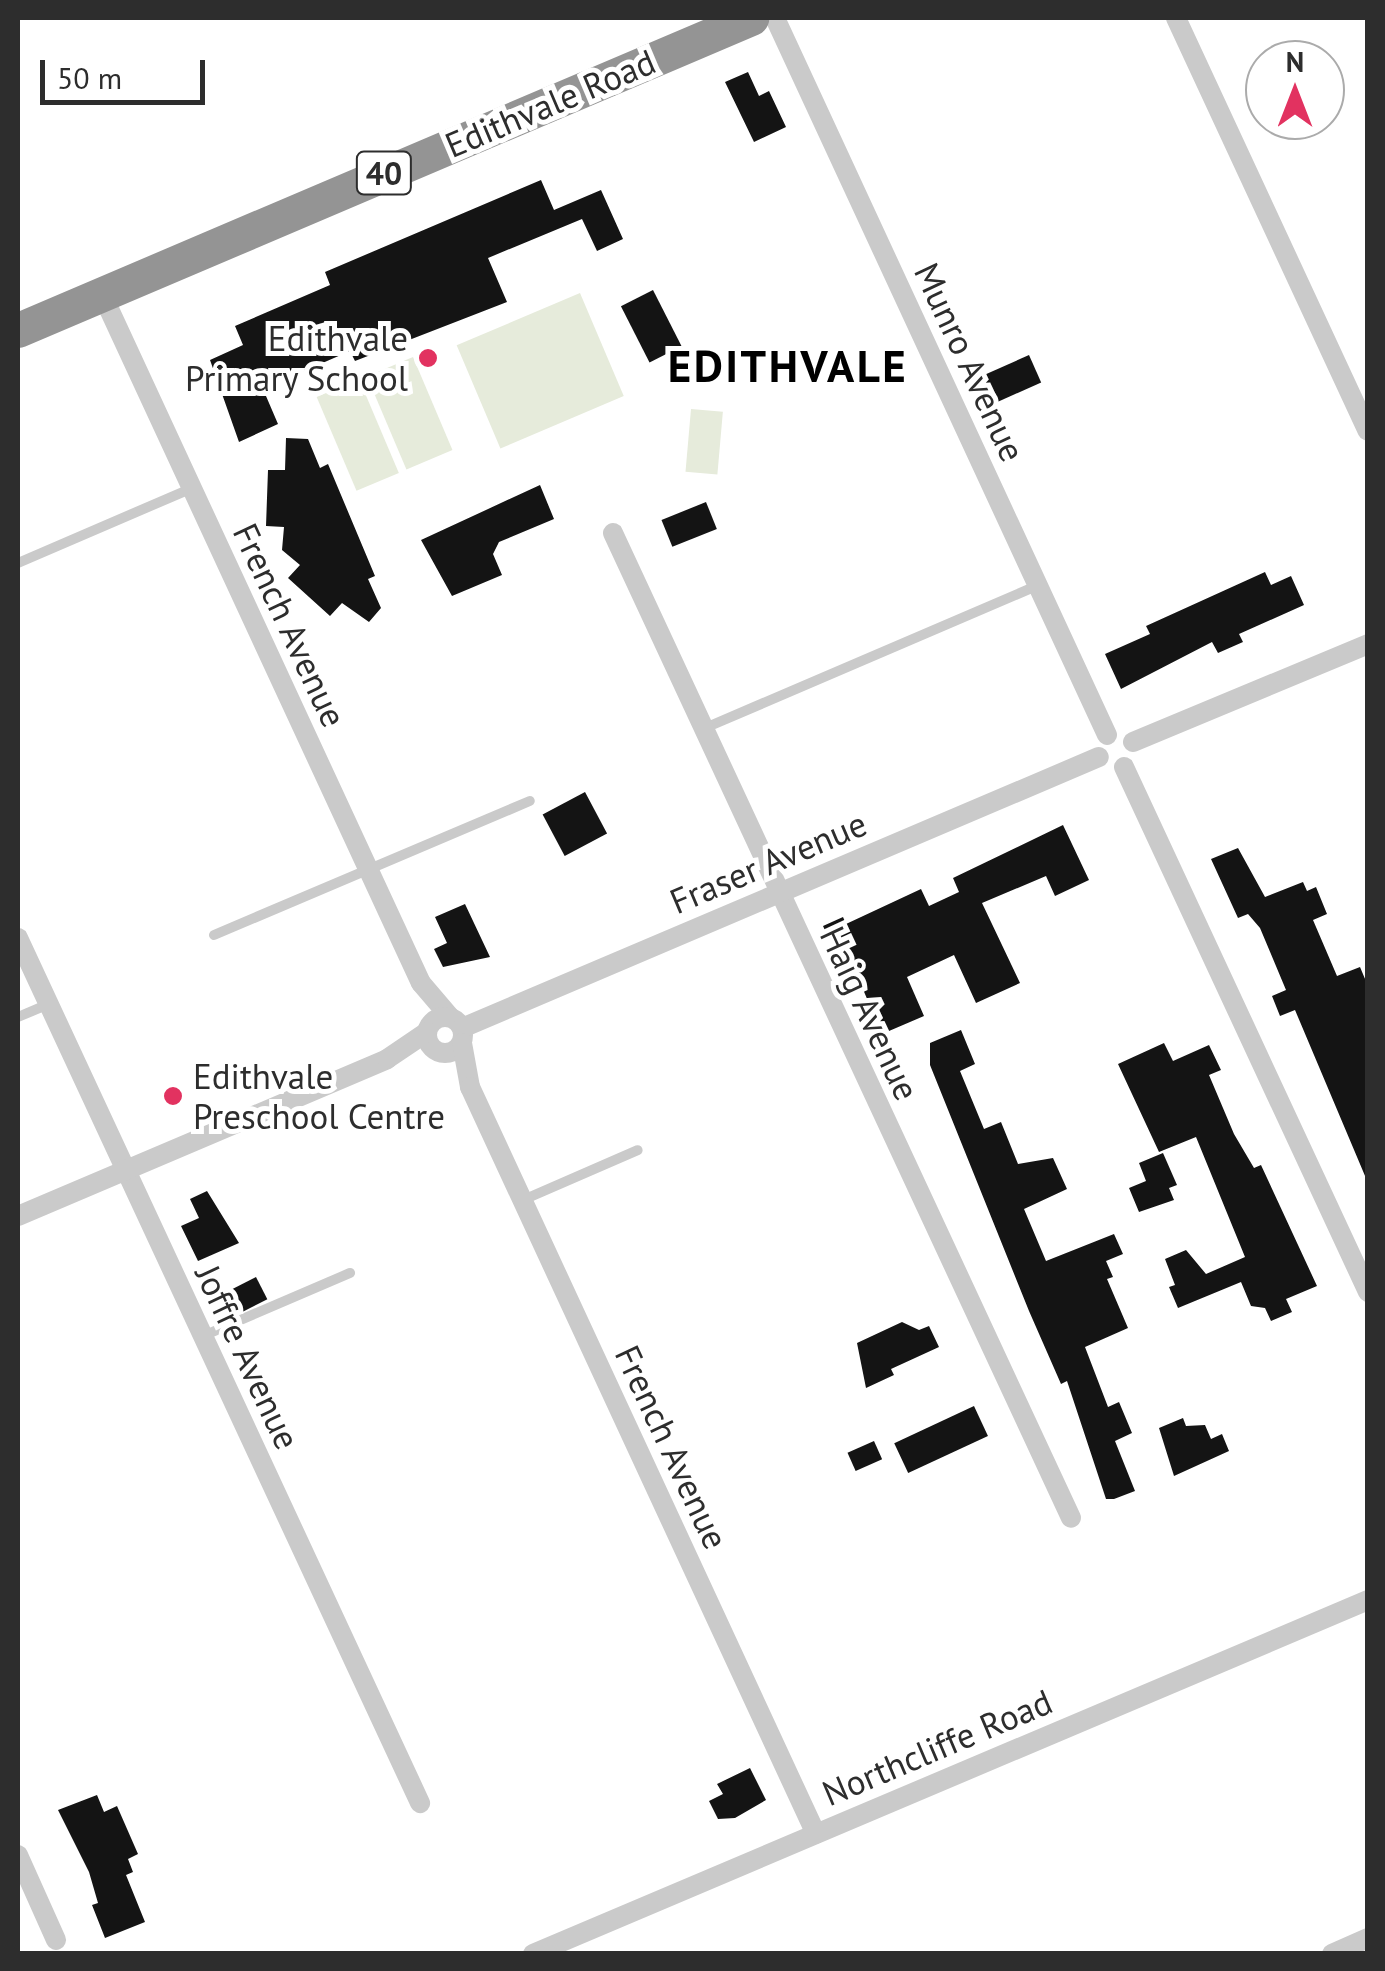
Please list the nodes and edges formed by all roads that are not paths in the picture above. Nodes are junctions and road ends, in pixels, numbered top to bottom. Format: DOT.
graph roads {
  1 [pos="752,18"];
  2 [pos="775,18"];
  3 [pos="1176,18"];
  4 [pos="102,294"];
  5 [pos="18,330"];
  6 [pos="1368,431"];
  7 [pos="190,489"];
  8 [pos="613,533"];
  9 [pos="18,563"];
  10 [pos="1039,584"];
  11 [pos="1368,644"];
  12 [pos="704,728"];
  13 [pos="1107,735"];
  14 [pos="1132,742"];
  15 [pos="1099,757"];
  16 [pos="1124,767"];
  17 [pos="530,801"];
  18 [pos="368,870"];
  19 [pos="778,893"];
  20 [pos="214,935"];
  21 [pos="18,938"];
  22 [pos="48,1004"];
  23 [pos="18,1017"];
  24 [pos="444,1035"];
  25 [pos="638,1150"];
  26 [pos="125,1170"];
  27 [pos="522,1200"];
  28 [pos="18,1216"];
  29 [pos="350,1272"];
  30 [pos="1368,1292"];
  31 [pos="202,1336"];
  32 [pos="1071,1518"];
  33 [pos="1368,1600"];
  34 [pos="420,1803"];
  35 [pos="816,1834"];
  36 [pos="18,1855"];
  37 [pos="1368,1938"];
  38 [pos="56,1940"];
  39 [pos="532,1954"];
  40 [pos="1332,1954"];
  1 -- 4 [label="highway, Edithvale Road / 40"];
  2 -- 10 [label="street, Munro Avenue"];
  3 -- 6 [label="street"];
  4 -- 5 [label="highway, Edithvale Road / 40"];
  4 -- 7 [label="street, French Avenue"];
  7 -- 9 [label="lane"];
  7 -- 18 [label="street, French Avenue"];
  8 -- 12 [label="street, Haig Avenue"];
  10 -- 12 [label="lane"];
  10 -- 13 [label="street, Munro Avenue"];
  11 -- 14 [label="street"];
  12 -- 19 [label="street, Haig Avenue"];
  13 -- 14 [label="street"];
  13 -- 15 [label="street"];
  14 -- 16 [label="street"];
  15 -- 16 [label="street"];
  15 -- 19 [label="street, Fraser Avenue"];
  16 -- 30 [label="street"];
  17 -- 18 [label="lane"];
  18 -- 20 [label="lane"];
  18 -- 24 [label="street, French Avenue"];
  19 -- 24 [label="street, Fraser Avenue"];
  19 -- 32 [label="street, Haig Avenue"];
  21 -- 22 [label="street, Joffre Avenue"];
  22 -- 23 [label="lane"];
  22 -- 26 [label="street, Joffre Avenue"];
  24 -- 26 [label="street, Fraser Avenue"];
  24 -- 27 [label="street, French Avenue"];
  25 -- 27 [label="lane"];
  26 -- 28 [label="street, Fraser Avenue"];
  26 -- 31 [label="street, Joffre Avenue"];
  27 -- 35 [label="street, French Avenue"];
  29 -- 31 [label="lane"];
  31 -- 34 [label="street, Joffre Avenue"];
  33 -- 35 [label="street, Northcliffe Road"];
  35 -- 39 [label="street, Northcliffe Road"];
  36 -- 38 [label="street"];
  37 -- 40 [label="street"];
}
